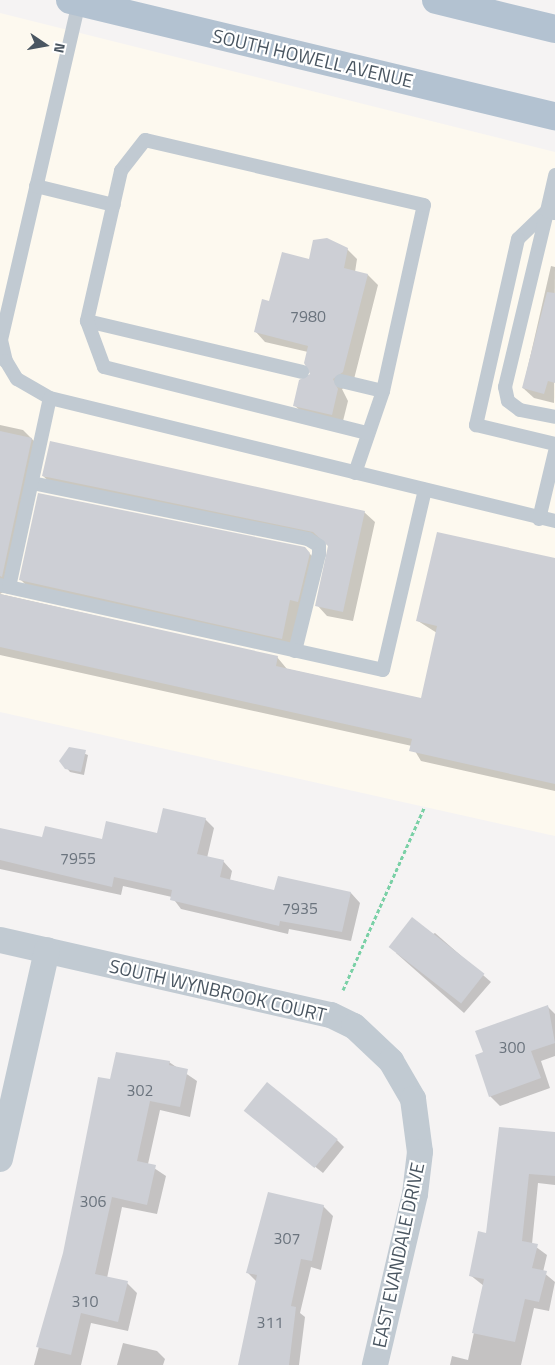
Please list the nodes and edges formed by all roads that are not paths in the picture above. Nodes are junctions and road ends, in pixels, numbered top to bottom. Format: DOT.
graph roads {
  1 [pos="436,0"];
  2 [pos="75,1"];
  3 [pos="555,29"];
  4 [pos="555,116"];
  5 [pos="555,175"];
  6 [pos="36,186"];
  7 [pos="114,205"];
  8 [pos="551,212"];
  9 [pos="88,321"];
  10 [pos="302,372"];
  11 [pos="341,381"];
  12 [pos="383,391"];
  13 [pos="50,398"];
  14 [pos="555,417"];
  15 [pos="366,433"];
  16 [pos="555,444"];
  17 [pos="555,452"];
  18 [pos="355,473"];
  19 [pos="32,483"];
  20 [pos="425,490"];
  21 [pos="539,519"];
  22 [pos="555,522"];
  23 [pos="5,586"];
  24 [pos="295,651"];
  25 [pos="0,940"];
  26 [pos="47,950"];
  27 [pos="407,1087"];
  28 [pos="0,1159"];
  29 [pos="375,1365"];
  1 -- 3 [label="main road"];
  2 -- 4 [label="main road, SOUTH HOWELL AVENUE"];
  2 -- 6 [label="lane"];
  5 -- 8 [label="lane"];
  6 -- 7 [label="lane"];
  6 -- 13 [label="lane"];
  7 -- 9 [label="lane"];
  7 -- 12 [label="lane"];
  8 -- 14 [label="lane"];
  8 -- 16 [label="lane"];
  9 -- 10 [label="lane"];
  9 -- 15 [label="lane"];
  11 -- 12 [label="lane"];
  12 -- 15 [label="lane"];
  13 -- 18 [label="lane"];
  13 -- 19 [label="lane"];
  15 -- 18 [label="lane"];
  17 -- 21 [label="lane"];
  18 -- 20 [label="lane"];
  19 -- 23 [label="lane"];
  19 -- 24 [label="lane"];
  20 -- 21 [label="lane"];
  20 -- 24 [label="lane"];
  21 -- 22 [label="lane"];
  23 -- 24 [label="lane"];
  25 -- 26 [label="street, SOUTH WYNBROOK COURT"];
  26 -- 27 [label="street, SOUTH WYNBROOK COURT"];
  26 -- 28 [label="street"];
  27 -- 29 [label="street, EAST EVANDALE DRIVE"];
}
